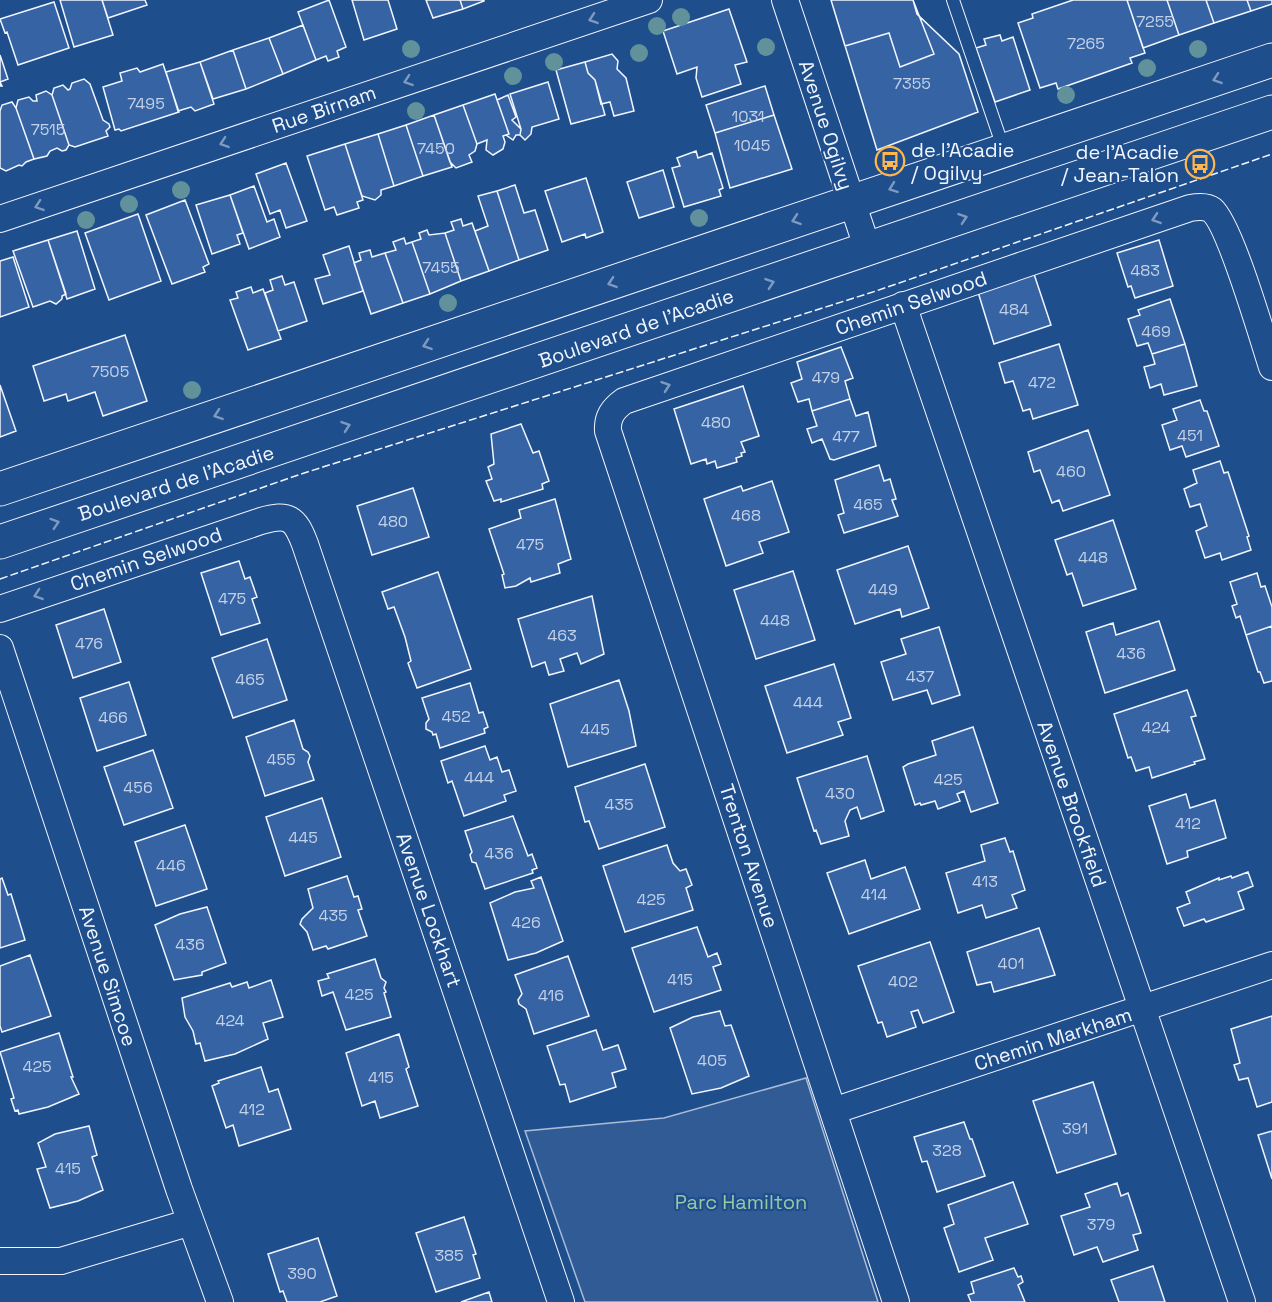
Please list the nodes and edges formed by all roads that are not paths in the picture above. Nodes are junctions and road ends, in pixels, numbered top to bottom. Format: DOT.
graph roads {
  1 [pos="648,0"];
  2 [pos="785,0"];
  3 [pos="953,0"];
  4 [pos="1272,60"];
  5 [pos="1272,112"];
  6 [pos="1005,151"];
  7 [pos="852,202"];
  8 [pos="0,219"];
  9 [pos="868,250"];
  10 [pos="903,305"];
  11 [pos="1272,367"];
  12 [pos="613,409"];
  13 [pos="0,489"];
  14 [pos="298,530"];
  15 [pos="0,542"];
  16 [pos="0,609"];
  17 [pos="0,648"];
  18 [pos="1272,965"];
  19 [pos="1142,1009"];
  20 [pos="833,1111"];
  21 [pos="191,1222"];
  22 [pos="0,1261"];
  23 [pos="220,1302"];
  24 [pos="561,1302"];
  25 [pos="896,1302"];
  26 [pos="1242,1302"];
  1 -- 8 [label="street, Rue Birnam, one-way"];
  2 -- 7 [label="street, Avenue Ogilvy"];
  3 -- 6 [label="lane"];
  4 -- 6 [label="main road, one-way"];
  9 -- 5 [label="main road, Boulevard de l'Acadie, one-way"];
  6 -- 7 [label="main road, one-way"];
  7 -- 9 [label="street, Avenue Ogilvy"];
  7 -- 13 [label="main road, one-way"];
  15 -- 9 [label="main road, Boulevard de l'Acadie, one-way"];
  11 -- 10 [label="street, Chemin Selwood, one-way"];
  12 -- 10 [label="street, Chemin Selwood, one-way"];
  10 -- 19 [label="street, Avenue Brookfield"];
  12 -- 20 [label="street, Trenton Avenue"];
  14 -- 16 [label="street, Chemin Selwood, one-way"];
  14 -- 24 [label="street, Avenue Lockhart"];
  17 -- 21 [label="street, Avenue Simcoe"];
  18 -- 19 [label="street, Chemin Markham"];
  19 -- 20 [label="street, Chemin Markham"];
  19 -- 26 [label="street, Avenue Brookfield"];
  20 -- 25 [label="street, Trenton Avenue"];
  21 -- 22 [label="street"];
  21 -- 23 [label="street, Avenue Simcoe"];
}
